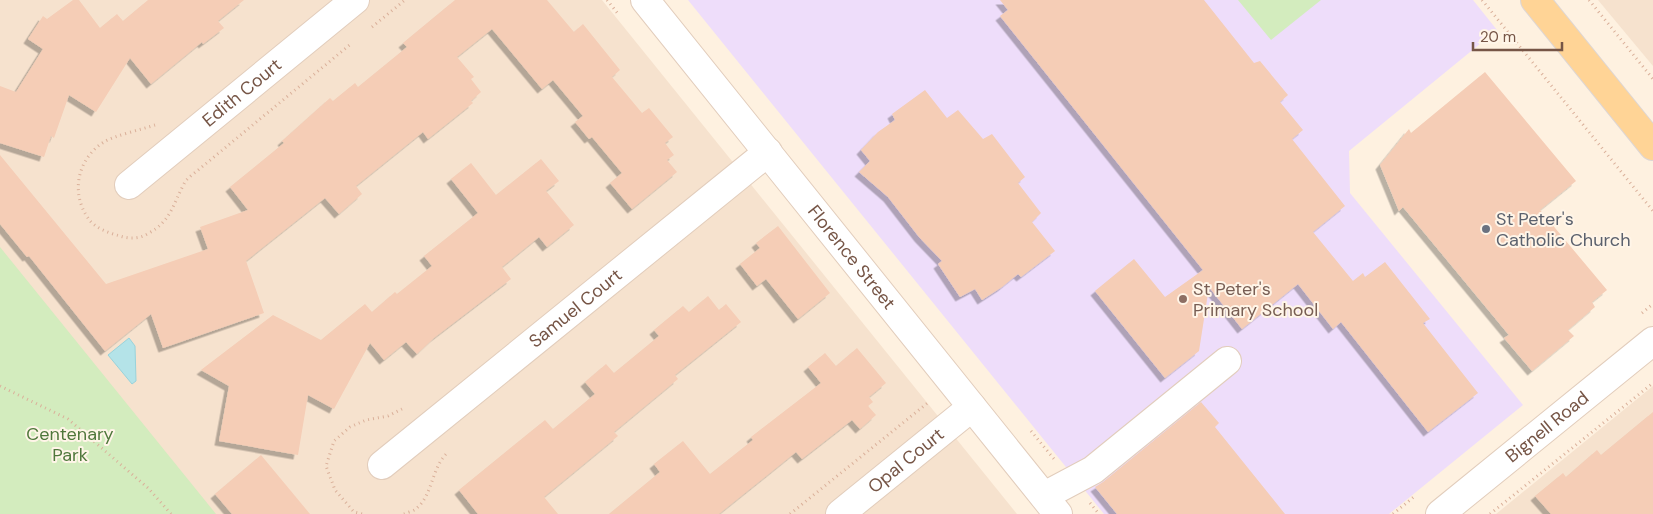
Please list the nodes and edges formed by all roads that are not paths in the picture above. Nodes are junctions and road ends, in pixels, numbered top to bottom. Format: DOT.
graph roads {
  1 [pos="355,0"];
  2 [pos="645,0"];
  3 [pos="1535,0"];
  4 [pos="1653,146"];
  5 [pos="768,152"];
  6 [pos="129,185"];
  7 [pos="1653,341"];
  8 [pos="1227,361"];
  9 [pos="972,407"];
  10 [pos="382,465"];
  11 [pos="1051,505"];
  12 [pos="840,514"];
  13 [pos="1440,514"];
  1 -- 6 [label="street, Edith Court"];
  2 -- 5 [label="street, Florence Street"];
  3 -- 4 [label="main road"];
  5 -- 9 [label="street, Florence Street"];
  5 -- 10 [label="street, Samuel Court"];
  7 -- 13 [label="street, Bignell Road"];
  8 -- 11 [label="street"];
  9 -- 11 [label="street, Florence Street"];
  9 -- 12 [label="street, Opal Court"];
}
